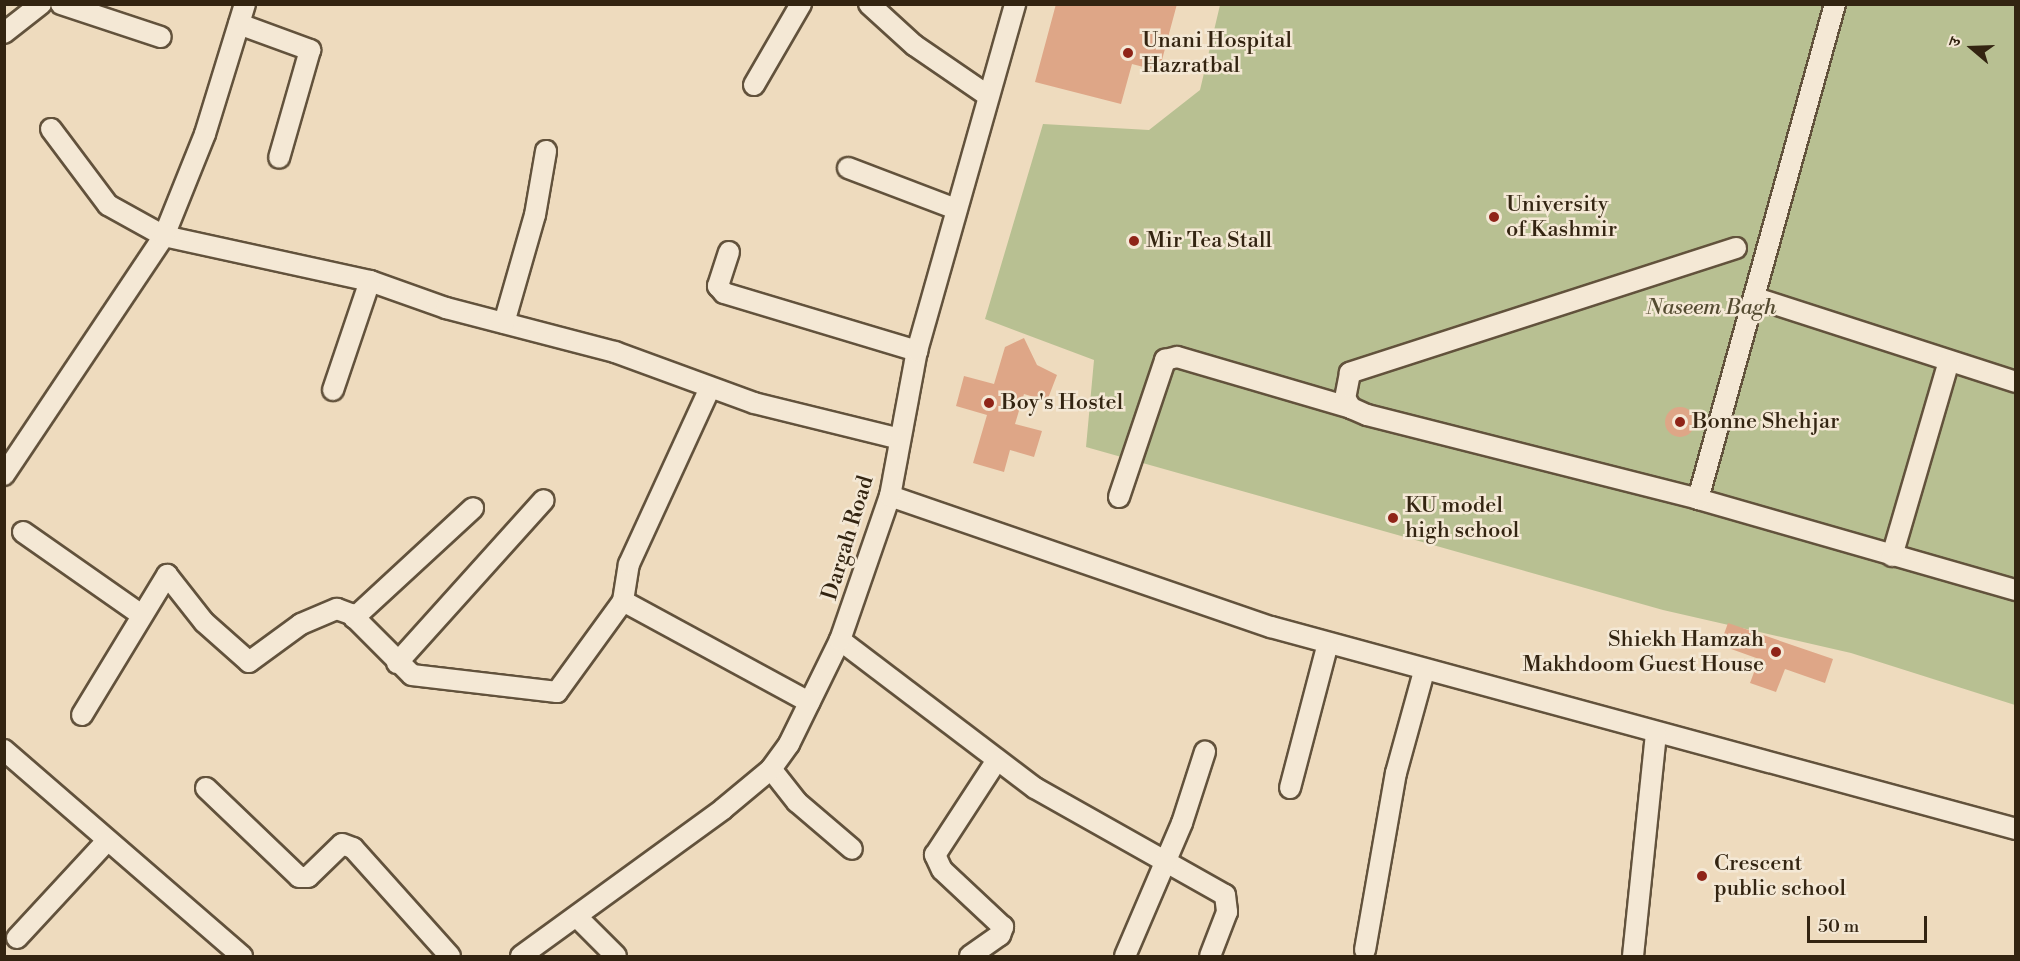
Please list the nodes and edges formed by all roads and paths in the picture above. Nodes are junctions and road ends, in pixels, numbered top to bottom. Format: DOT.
graph roads {
  1 [pos="40,4"];
  2 [pos="62,4"];
  3 [pos="245,4"];
  4 [pos="801,4"];
  5 [pos="869,4"];
  6 [pos="1015,4"];
  7 [pos="1835,4"];
  8 [pos="239,24"];
  9 [pos="4,33"];
  10 [pos="161,37"];
  11 [pos="754,85"];
  12 [pos="987,95"];
  13 [pos="51,129"];
  14 [pos="546,151"];
  15 [pos="279,158"];
  16 [pos="848,168"];
  17 [pos="956,209"];
  18 [pos="164,236"];
  19 [pos="1736,248"];
  20 [pos="729,252"];
  21 [pos="370,281"];
  22 [pos="1756,298"];
  23 [pos="504,323"];
  24 [pos="917,351"];
  25 [pos="1949,361"];
  26 [pos="2016,382"];
  27 [pos="710,388"];
  28 [pos="333,390"];
  29 [pos="1352,408"];
  30 [pos="897,438"];
  31 [pos="4,475"];
  32 [pos="890,496"];
  33 [pos="1119,497"];
  34 [pos="1698,499"];
  35 [pos="544,500"];
  36 [pos="473,508"];
  37 [pos="22,532"];
  38 [pos="1892,556"];
  39 [pos="2016,590"];
  40 [pos="623,601"];
  41 [pos="140,614"];
  42 [pos="354,618"];
  43 [pos="840,640"];
  44 [pos="1328,643"];
  45 [pos="397,663"];
  46 [pos="1424,671"];
  47 [pos="809,702"];
  48 [pos="82,715"];
  49 [pos="1656,735"];
  50 [pos="4,750"];
  51 [pos="1205,752"];
  52 [pos="997,760"];
  53 [pos="771,769"];
  54 [pos="206,788"];
  55 [pos="1290,788"];
  56 [pos="2016,829"];
  57 [pos="105,843"];
  58 [pos="852,849"];
  59 [pos="1165,862"];
  60 [pos="577,917"];
  61 [pos="17,938"];
  62 [pos="1365,950"];
  63 [pos="242,957"];
  64 [pos="450,957"];
  65 [pos="521,957"];
  66 [pos="616,957"];
  67 [pos="970,957"];
  68 [pos="1125,957"];
  69 [pos="1210,957"];
  70 [pos="1633,957"];
  1 -- 9 [label="street"];
  2 -- 10 [label="street"];
  3 -- 8 [label="street"];
  4 -- 11 [label="street"];
  5 -- 12 [label="street"];
  6 -- 12 [label="street, Dargah Road"];
  7 -- 22 [label="street"];
  8 -- 15 [label="street"];
  8 -- 18 [label="street"];
  12 -- 17 [label="street, Dargah Road"];
  13 -- 18 [label="street"];
  14 -- 23 [label="street"];
  16 -- 17 [label="street"];
  17 -- 24 [label="street, Dargah Road"];
  18 -- 21 [label="street"];
  18 -- 31 [label="street"];
  19 -- 29 [label="street"];
  20 -- 24 [label="street"];
  21 -- 23 [label="street"];
  21 -- 28 [label="street"];
  22 -- 25 [label="street"];
  22 -- 34 [label="street"];
  23 -- 27 [label="street"];
  24 -- 30 [label="street, Dargah Road"];
  25 -- 26 [label="street"];
  25 -- 38 [label="street"];
  27 -- 30 [label="street"];
  27 -- 40 [label="street"];
  29 -- 33 [label="street"];
  29 -- 34 [label="street"];
  30 -- 32 [label="street, Dargah Road"];
  32 -- 43 [label="street, Dargah Road"];
  32 -- 44 [label="street"];
  34 -- 38 [label="street"];
  35 -- 45 [label="street"];
  36 -- 42 [label="street"];
  37 -- 41 [label="street"];
  38 -- 39 [label="street"];
  40 -- 45 [label="street"];
  40 -- 47 [label="street"];
  41 -- 42 [label="street"];
  41 -- 48 [label="street"];
  42 -- 45 [label="street"];
  43 -- 47 [label="street, Dargah Road"];
  43 -- 52 [label="street"];
  44 -- 46 [label="street"];
  44 -- 55 [label="street"];
  46 -- 49 [label="street"];
  46 -- 62 [label="street"];
  47 -- 53 [label="street, Dargah Road"];
  49 -- 56 [label="street"];
  49 -- 70 [label="street"];
  50 -- 57 [label="street"];
  51 -- 59 [label="street"];
  52 -- 59 [label="street"];
  52 -- 67 [label="street"];
  53 -- 58 [label="street"];
  53 -- 60 [label="street, Dargah Road"];
  54 -- 64 [label="street"];
  57 -- 61 [label="street"];
  57 -- 63 [label="street"];
  59 -- 68 [label="street"];
  59 -- 69 [label="street"];
  60 -- 65 [label="street, Dargah Road"];
  60 -- 66 [label="street"];
}
